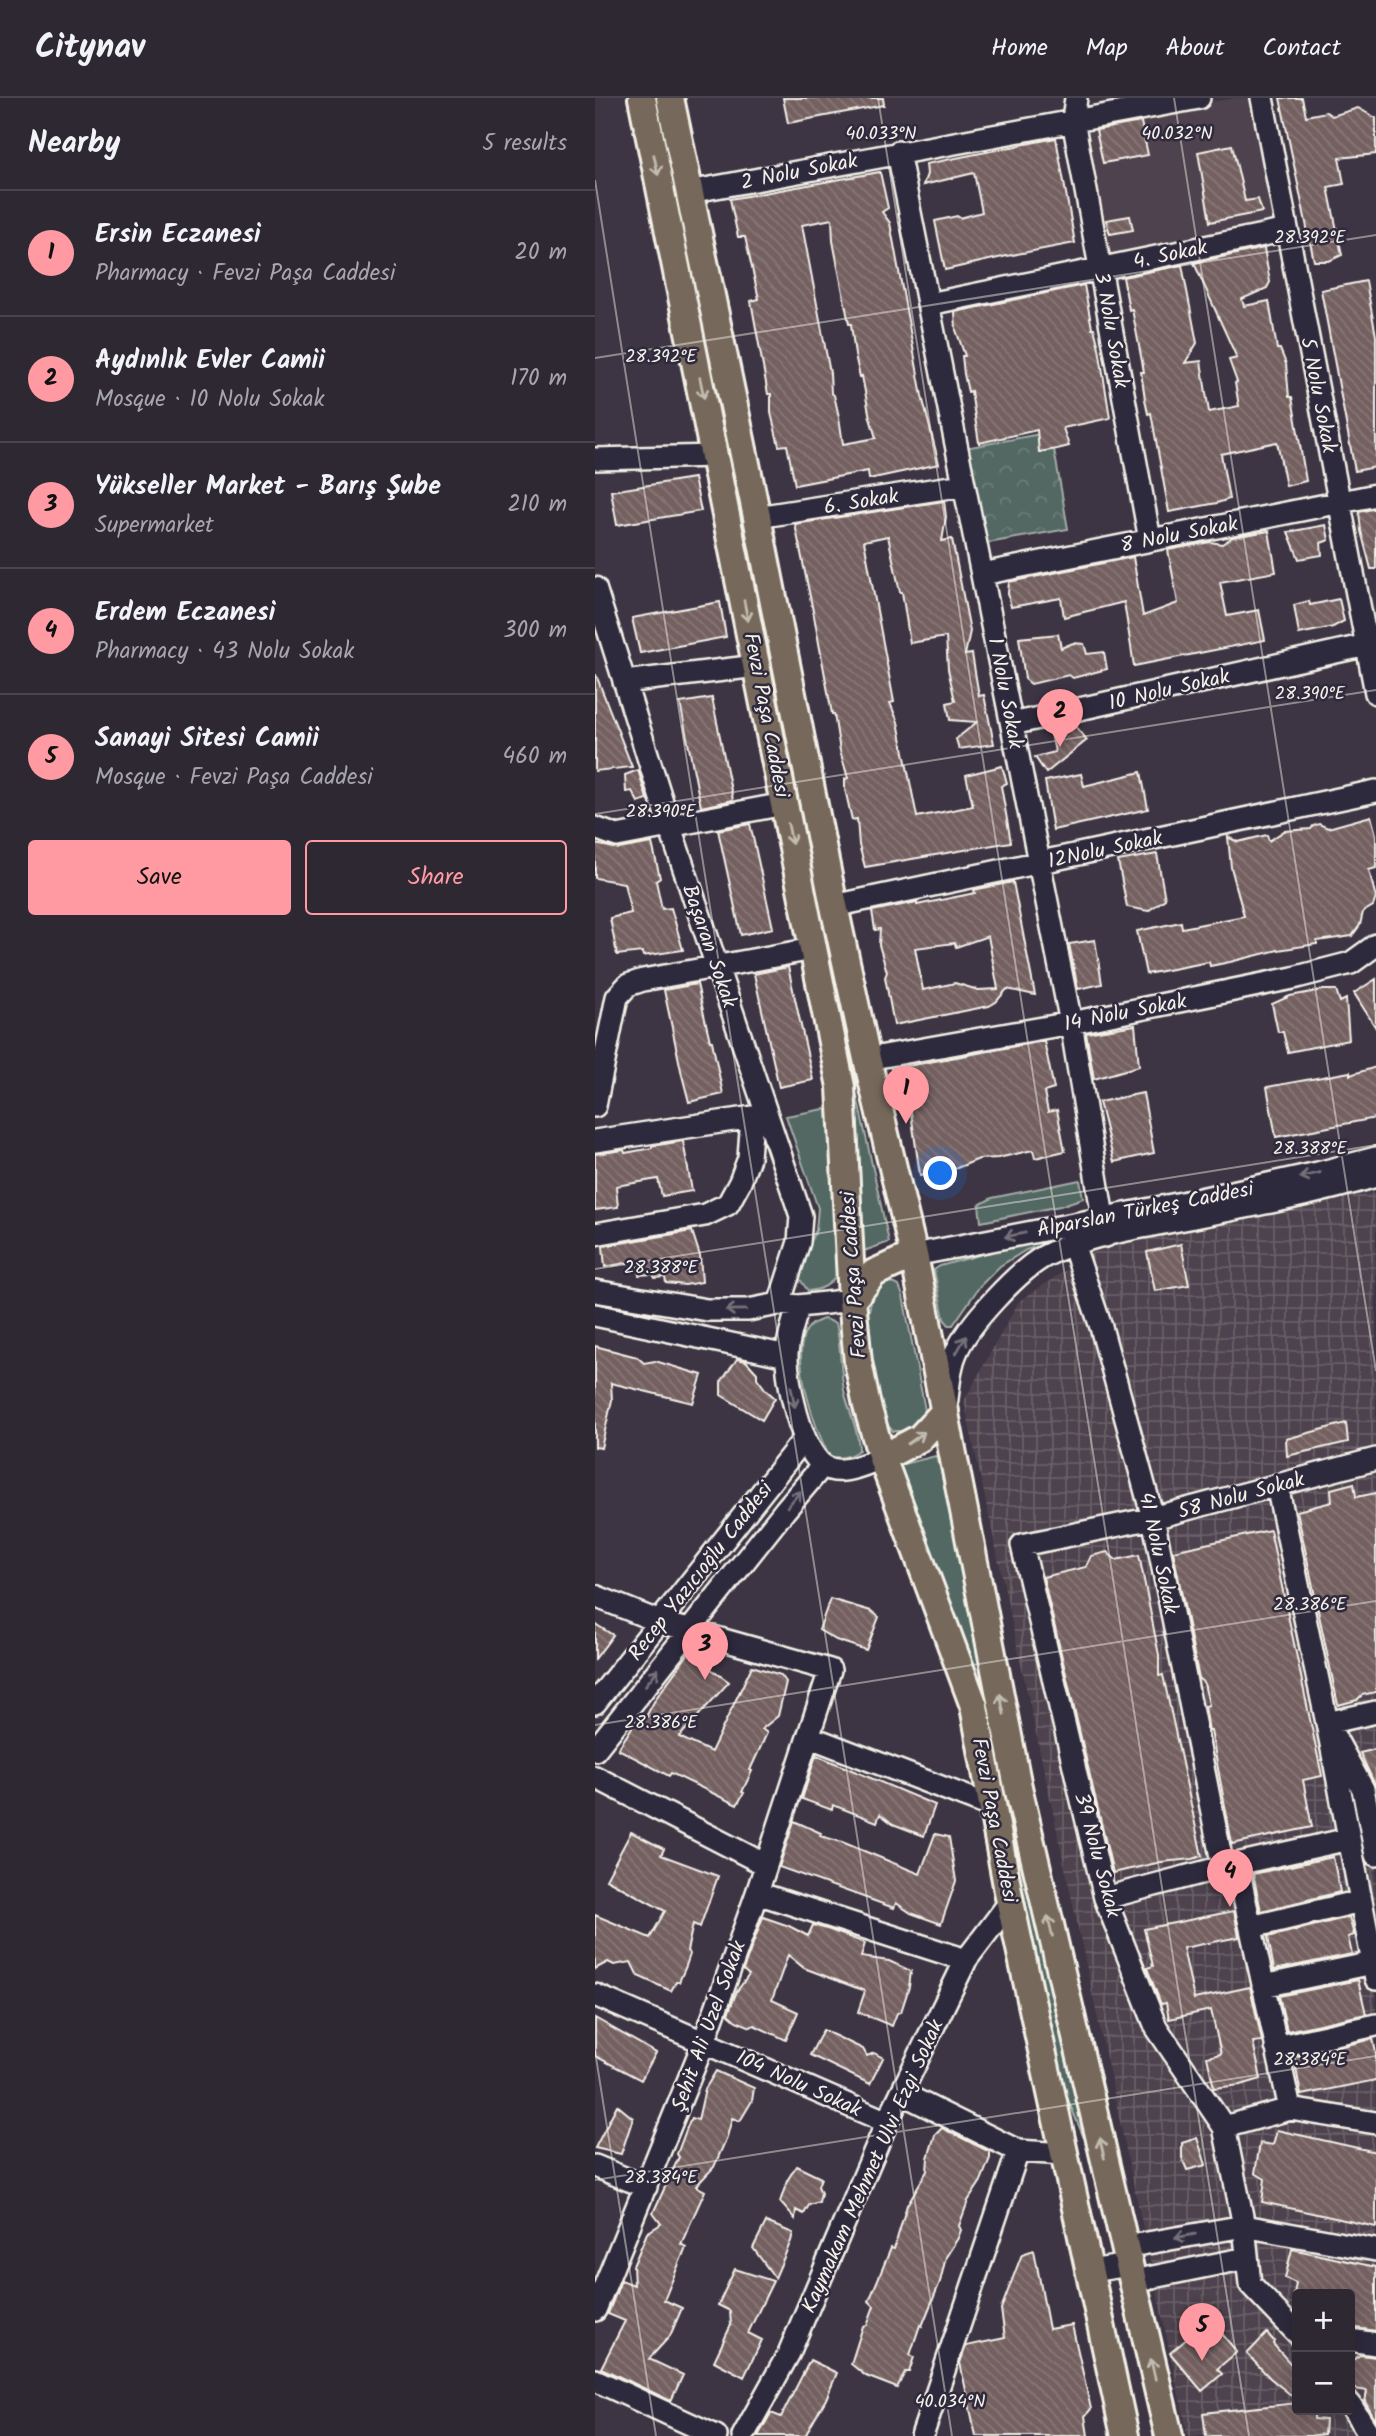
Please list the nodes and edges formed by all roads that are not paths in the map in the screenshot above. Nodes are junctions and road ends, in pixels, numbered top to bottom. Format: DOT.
graph roads {
  1 [pos="642,98"];
  2 [pos="670,98"];
  3 [pos="1076,98"];
  4 [pos="1199,98"];
  5 [pos="1262,98"];
  6 [pos="1073,120"];
  7 [pos="898,152"];
  8 [pos="689,192"];
  9 [pos="1287,230"];
  10 [pos="1100,268"];
  11 [pos="929,304"];
  12 [pos="716,456"];
  13 [pos="595,459"];
  14 [pos="964,485"];
  15 [pos="1376,495"];
  16 [pos="1339,502"];
  17 [pos="757,517"];
  18 [pos="1150,540"];
  19 [pos="982,574"];
  20 [pos="595,588"];
  21 [pos="1367,645"];
  22 [pos="757,666"];
  23 [pos="624,682"];
  24 [pos="1376,693"];
  25 [pos="1012,724"];
  26 [pos="1376,791"];
  27 [pos="784,804"];
  28 [pos="670,827"];
  29 [pos="595,828"];
  30 [pos="1039,863"];
  31 [pos="834,906"];
  32 [pos="1376,945"];
  33 [pos="813,949"];
  34 [pos="717,967"];
  35 [pos="1071,1023"];
  36 [pos="867,1059"];
  37 [pos="595,1106"];
  38 [pos="760,1116"];
  39 [pos="595,1141"];
  40 [pos="1376,1158"];
  41 [pos="1376,1176"];
  42 [pos="1111,1228"];
  43 [pos="595,1234"];
  44 [pos="1073,1244"];
  45 [pos="914,1255"];
  46 [pos="595,1291"];
  47 [pos="852,1300"];
  48 [pos="789,1305"];
  49 [pos="595,1315"];
  50 [pos="787,1356"];
  51 [pos="945,1411"];
  52 [pos="804,1439"];
  53 [pos="881,1458"];
  54 [pos="1376,1459"];
  55 [pos="823,1465"];
  56 [pos="1277,1485"];
  57 [pos="1153,1518"];
  58 [pos="1022,1545"];
  59 [pos="595,1596"];
  60 [pos="660,1622"];
  61 [pos="689,1629"];
  62 [pos="595,1703"];
  63 [pos="1376,1712"];
  64 [pos="1327,1723"];
  65 [pos="810,1738"];
  66 [pos="595,1750"];
  67 [pos="595,1777"];
  68 [pos="993,1807"];
  69 [pos="1349,1839"];
  70 [pos="1376,1856"];
  71 [pos="765,1865"];
  72 [pos="1230,1866"];
  73 [pos="757,1893"];
  74 [pos="1105,1898"];
  75 [pos="1010,1902"];
  76 [pos="1361,1902"];
  77 [pos="1251,1927"];
  78 [pos="966,1960"];
  79 [pos="1374,1971"];
  80 [pos="1263,1986"];
  81 [pos="595,1995"];
  82 [pos="1376,2025"];
  83 [pos="704,2042"];
  84 [pos="1276,2047"];
  85 [pos="901,2093"];
  86 [pos="1290,2109"];
  87 [pos="887,2122"];
  88 [pos="1376,2123"];
  89 [pos="1224,2127"];
  90 [pos="1018,2151"];
  91 [pos="1064,2154"];
  92 [pos="595,2166"];
  93 [pos="646,2187"];
  94 [pos="1244,2226"];
  95 [pos="1376,2250"];
  96 [pos="1247,2258"];
  97 [pos="1129,2264"];
  98 [pos="1089,2271"];
  99 [pos="595,2310"];
  100 [pos="1292,2327"];
  101 [pos="1355,2341"];
  102 [pos="1376,2344"];
  103 [pos="595,2380"];
  104 [pos="1355,2412"];
  105 [pos="716,2436"];
  106 [pos="743,2436"];
  107 [pos="922,2436"];
  108 [pos="1125,2436"];
  109 [pos="1168,2436"];
  110 [pos="1370,2436"];
  1 -- 12 [label="main road, Fevzi Paşa Caddesi, one-way"];
  2 -- 8 [label="main road, Fevzi Paşa Caddesi"];
  3 -- 6 [label="street, 3 Nolu Sokak"];
  4 -- 6 [label="street, 2 Nolu Sokak"];
  5 -- 9 [label="street, 5 Nolu Sokak"];
  6 -- 7 [label="street, 2 Nolu Sokak"];
  6 -- 10 [label="street, 3 Nolu Sokak"];
  7 -- 8 [label="street, 2 Nolu Sokak"];
  7 -- 11 [label="street, 1 Nolu Sokak"];
  8 -- 17 [label="main road, Fevzi Paşa Caddesi"];
  9 -- 10 [label="street, 4. Sokak"];
  9 -- 16 [label="street, 5 Nolu Sokak"];
  10 -- 11 [label="street, 4. Sokak"];
  10 -- 18 [label="street, 3 Nolu Sokak"];
  11 -- 14 [label="street, 1 Nolu Sokak"];
  12 -- 13 [label="street"];
  12 -- 22 [label="main road, Fevzi Paşa Caddesi, one-way"];
  14 -- 17 [label="street, 6. Sokak"];
  14 -- 19 [label="street, 1 Nolu Sokak"];
  15 -- 16 [label="street, 8 Nolu Sokak"];
  16 -- 18 [label="street, 8 Nolu Sokak"];
  16 -- 21 [label="street, 5 Nolu Sokak"];
  17 -- 31 [label="main road, Fevzi Paşa Caddesi"];
  18 -- 19 [label="street, 8 Nolu Sokak"];
  19 -- 25 [label="street, 1 Nolu Sokak"];
  20 -- 23 [label="street, Başaran Sokak"];
  21 -- 24 [label="street, 5 Nolu Sokak"];
  21 -- 25 [label="street, 10 Nolu Sokak"];
  22 -- 23 [label="street"];
  22 -- 27 [label="main road, Fevzi Paşa Caddesi"];
  23 -- 28 [label="street, Başaran Sokak"];
  25 -- 30 [label="street, 1 Nolu Sokak"];
  26 -- 30 [label="street, 12Nolu Sokak"];
  27 -- 28 [label="street"];
  27 -- 33 [label="main road, Fevzi Paşa Caddesi, one-way"];
  28 -- 29 [label="street"];
  28 -- 34 [label="street, Başaran Sokak"];
  30 -- 31 [label="street, 12Nolu Sokak"];
  30 -- 35 [label="street, 1 Nolu Sokak"];
  31 -- 36 [label="main road, Fevzi Paşa Caddesi"];
  32 -- 35 [label="street, 14 Nolu Sokak"];
  33 -- 34 [label="street"];
  33 -- 47 [label="main road, Fevzi Paşa Caddesi"];
  34 -- 37 [label="street"];
  34 -- 38 [label="street, Başaran Sokak"];
  35 -- 36 [label="street, 14 Nolu Sokak"];
  35 -- 42 [label="street, 1 Nolu Sokak"];
  36 -- 45 [label="main road, Fevzi Paşa Caddesi"];
  38 -- 39 [label="street"];
  38 -- 43 [label="street"];
  38 -- 48 [label="street, Başaran Sokak"];
  40 -- 42 [label="street, Alparslan Türkeş Caddesi, one-way"];
  41 -- 42 [label="street, Alparslan Türkeş Caddesi"];
  42 -- 44 [label="street"];
  42 -- 45 [label="street, Alparslan Türkeş Caddesi, one-way"];
  51 -- 44 [label="street, one-way"];
  44 -- 57 [label="street, 41 Nolu Sokak"];
  45 -- 47 [label="main road"];
  45 -- 51 [label="main road, Fevzi Paşa Caddesi"];
  48 -- 46 [label="street, one-way"];
  47 -- 48 [label="street"];
  47 -- 53 [label="main road, Fevzi Paşa Caddesi"];
  48 -- 50 [label="street, Başaran Sokak"];
  49 -- 50 [label="street"];
  50 -- 52 [label="street, Başaran Sokak, one-way"];
  53 -- 51 [label="main road, one-way"];
  97 -- 51 [label="main road, Fevzi Paşa Caddesi, one-way"];
  52 -- 55 [label="street"];
  52 -- 60 [label="street, Recep Yazıcıoğlu Caddesi"];
  53 -- 55 [label="street"];
  53 -- 68 [label="main road, Fevzi Paşa Caddesi"];
  54 -- 56 [label="street, 58 Nolu Sokak"];
  61 -- 55 [label="street, Recep Yazıcıoğlu Caddesi, one-way"];
  56 -- 57 [label="street, 58 Nolu Sokak"];
  56 -- 64 [label="street"];
  57 -- 58 [label="street, 58 Nolu Sokak"];
  57 -- 72 [label="street, 41 Nolu Sokak"];
  58 -- 74 [label="street, 39 Nolu Sokak"];
  59 -- 60 [label="street"];
  60 -- 61 [label="street"];
  60 -- 62 [label="street, Recep Yazıcıoğlu Caddesi"];
  61 -- 65 [label="street, Şehit Ali Uzel Sokak"];
  66 -- 61 [label="street, Recep Yazıcıoğlu Caddesi, one-way"];
  63 -- 64 [label="street"];
  64 -- 69 [label="street"];
  64 -- 70 [label="street"];
  65 -- 68 [label="street"];
  65 -- 71 [label="street, Şehit Ali Uzel Sokak"];
  67 -- 71 [label="street"];
  68 -- 75 [label="main road, Fevzi Paşa Caddesi"];
  69 -- 72 [label="street"];
  69 -- 76 [label="street"];
  71 -- 73 [label="street, Şehit Ali Uzel Sokak"];
  72 -- 74 [label="street"];
  72 -- 77 [label="street, 41 Nolu Sokak"];
  73 -- 78 [label="street"];
  73 -- 83 [label="street, Şehit Ali Uzel Sokak"];
  74 -- 89 [label="street, 39 Nolu Sokak"];
  75 -- 78 [label="street, Kaymakam Mehmet Ulvi Ezgi Sokak"];
  75 -- 91 [label="main road, Fevzi Paşa Caddesi"];
  76 -- 77 [label="street"];
  76 -- 79 [label="street"];
  77 -- 80 [label="street, 41 Nolu Sokak"];
  78 -- 85 [label="street, Kaymakam Mehmet Ulvi Ezgi Sokak"];
  79 -- 80 [label="street"];
  80 -- 84 [label="street, 41 Nolu Sokak"];
  81 -- 83 [label="street, 104 Nolu Sokak"];
  82 -- 84 [label="street"];
  83 -- 87 [label="street, 104 Nolu Sokak"];
  83 -- 93 [label="street, Şehit Ali Uzel Sokak"];
  84 -- 86 [label="street, 41 Nolu Sokak"];
  85 -- 87 [label="street, Kaymakam Mehmet Ulvi Ezgi Sokak"];
  85 -- 90 [label="street"];
  86 -- 88 [label="street"];
  86 -- 89 [label="street"];
  87 -- 106 [label="street, Kaymakam Mehmet Ulvi Ezgi Sokak"];
  89 -- 94 [label="street, 39 Nolu Sokak"];
  90 -- 91 [label="street"];
  90 -- 107 [label="street"];
  91 -- 98 [label="main road, Fevzi Paşa Caddesi"];
  92 -- 93 [label="street"];
  93 -- 99 [label="street, Şehit Ali Uzel Sokak"];
  94 -- 95 [label="street"];
  94 -- 96 [label="street, 39 Nolu Sokak"];
  94 -- 97 [label="street, one-way"];
  96 -- 97 [label="street"];
  96 -- 100 [label="street, 39 Nolu Sokak"];
  97 -- 98 [label="street"];
  109 -- 97 [label="main road, Fevzi Paşa Caddesi, one-way"];
  98 -- 108 [label="main road, Fevzi Paşa Caddesi"];
  101 -- 102 [label="street"];
  103 -- 105 [label="street"];
  104 -- 110 [label="street"];
}
